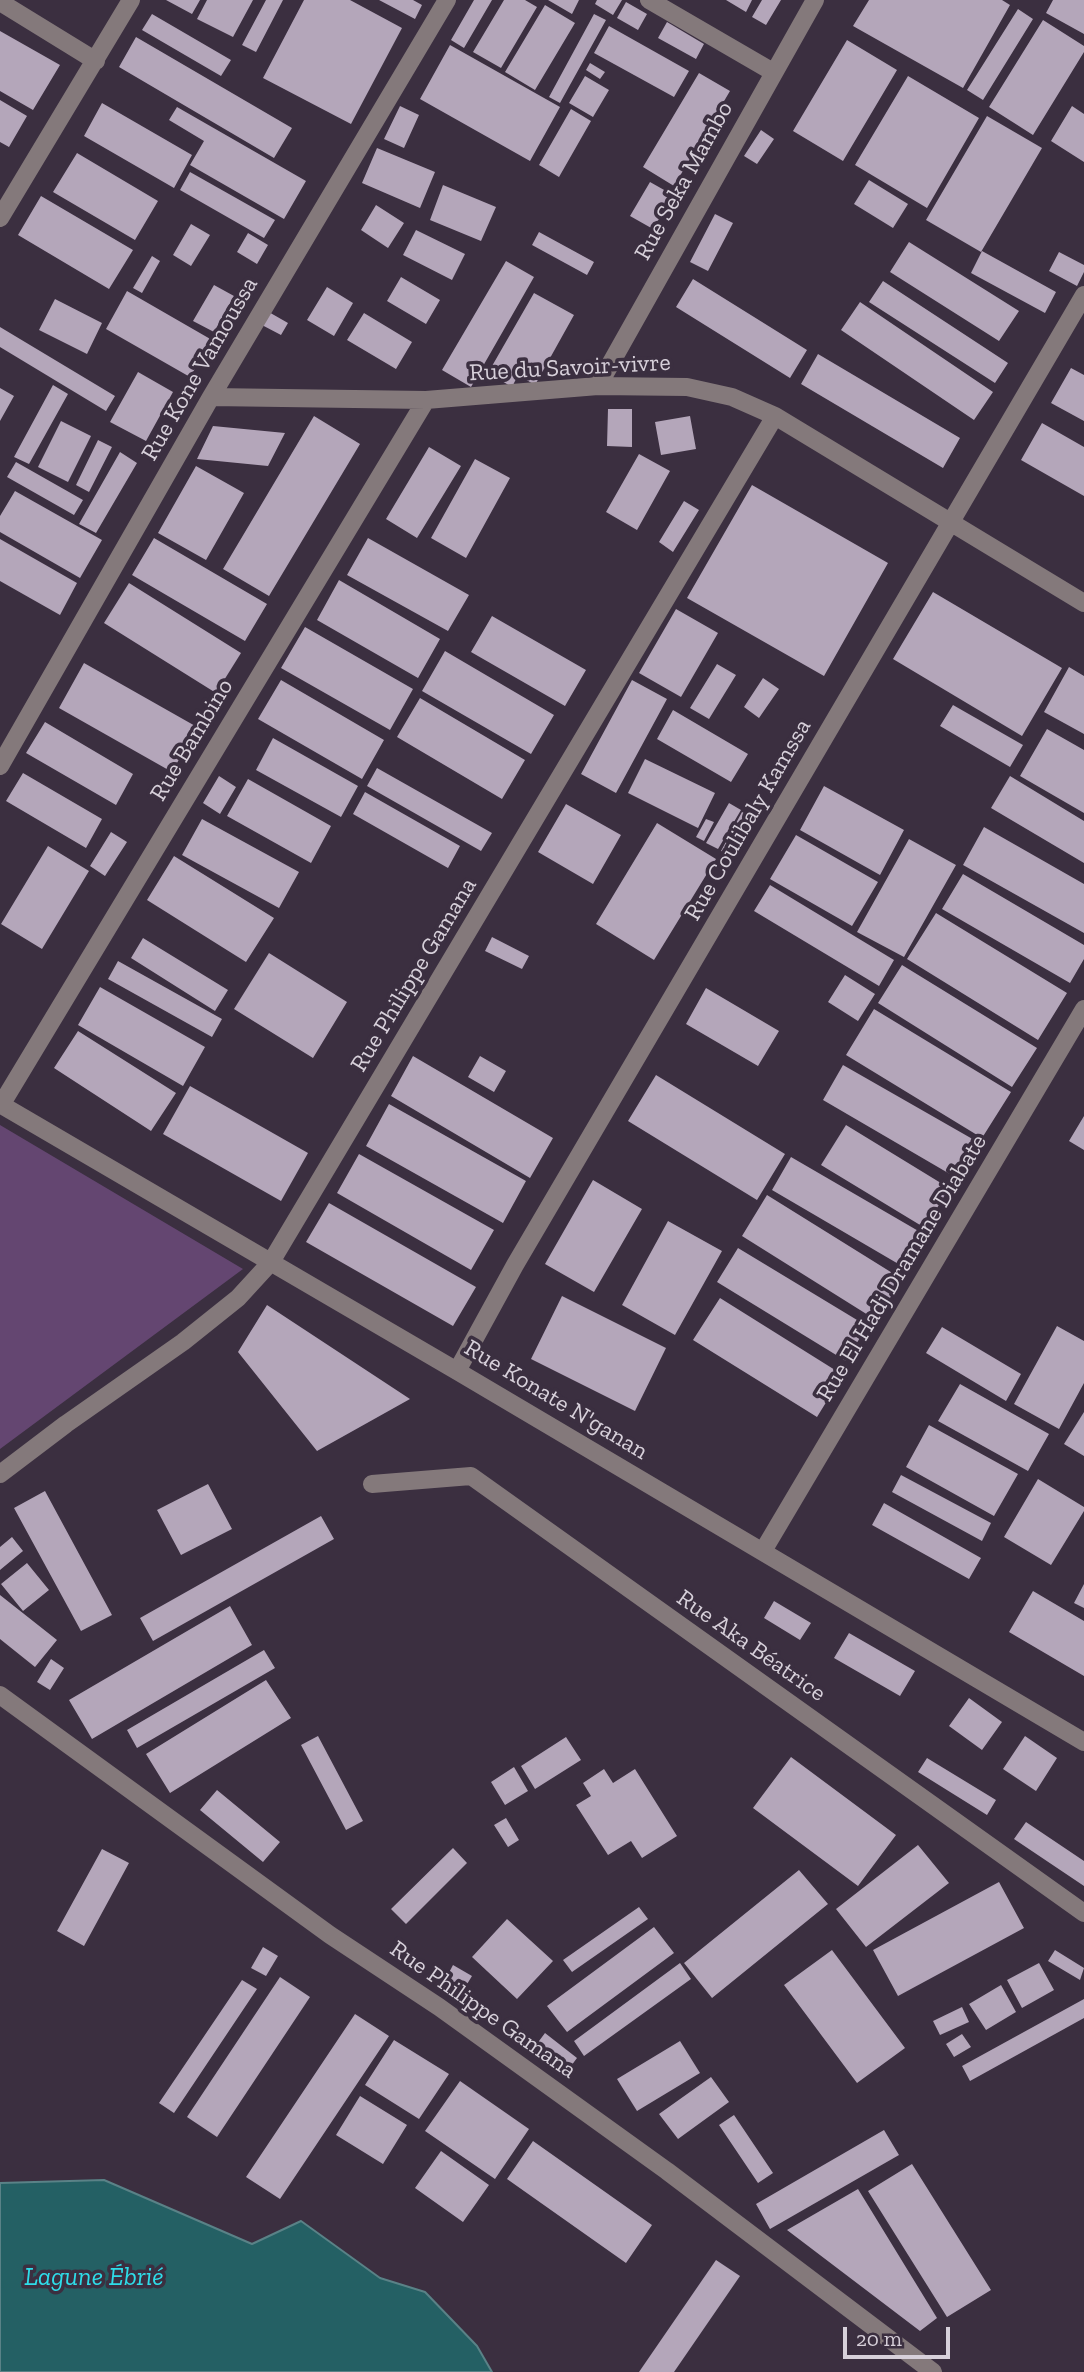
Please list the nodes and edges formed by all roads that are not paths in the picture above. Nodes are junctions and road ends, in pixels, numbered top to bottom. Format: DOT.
graph roads {
  1 [pos="131,0"];
  2 [pos="447,0"];
  3 [pos="649,0"];
  4 [pos="815,0"];
  5 [pos="0,2"];
  6 [pos="96,61"];
  7 [pos="773,72"];
  8 [pos="0,218"];
  9 [pos="1084,295"];
  10 [pos="598,386"];
  11 [pos="211,397"];
  12 [pos="426,400"];
  13 [pos="775,416"];
  14 [pos="952,522"];
  15 [pos="1084,603"];
  16 [pos="5,745"];
  17 [pos="0,766"];
  18 [pos="1084,1009"];
  19 [pos="1,1105"];
  20 [pos="271,1262"];
  21 [pos="457,1371"];
  22 [pos="0,1474"];
  23 [pos="372,1484"];
  24 [pos="763,1551"];
  25 [pos="0,1695"];
  26 [pos="1084,1742"];
  27 [pos="1084,1913"];
  28 [pos="933,2372"];
  1 -- 6 [label="street"];
  2 -- 11 [label="street, Rue Kone Vamoussa"];
  3 -- 7 [label="street"];
  4 -- 7 [label="street, Rue Seka Mambo"];
  5 -- 6 [label="street"];
  6 -- 8 [label="street"];
  7 -- 10 [label="street, Rue Seka Mambo"];
  9 -- 14 [label="street, Rue Coulibaly Kamssa"];
  10 -- 12 [label="street, Rue du Savoir-vivre"];
  10 -- 13 [label="street, Rue du Savoir-vivre"];
  11 -- 12 [label="street, Rue du Savoir-vivre"];
  11 -- 16 [label="street, Rue Kone Vamoussa"];
  12 -- 19 [label="street, Rue Bambino"];
  13 -- 14 [label="street, Rue du Savoir-vivre"];
  13 -- 20 [label="street, Rue Philippe Gamana"];
  14 -- 15 [label="street, Rue du Savoir-vivre"];
  14 -- 21 [label="street, Rue Coulibaly Kamssa"];
  16 -- 17 [label="street, Rue Kone Vamoussa"];
  18 -- 24 [label="street, Rue El Hadj Dramane Diabate"];
  19 -- 20 [label="street, Rue Konate N'ganan"];
  20 -- 21 [label="street, Rue Konate N'ganan"];
  20 -- 22 [label="street, Rue Philippe Gamana"];
  21 -- 24 [label="street, Rue Konate N'ganan"];
  23 -- 27 [label="street, Rue Aka Béatrice"];
  24 -- 26 [label="street, Rue Konate N'ganan"];
  25 -- 28 [label="street, Rue Philippe Gamana"];
}
